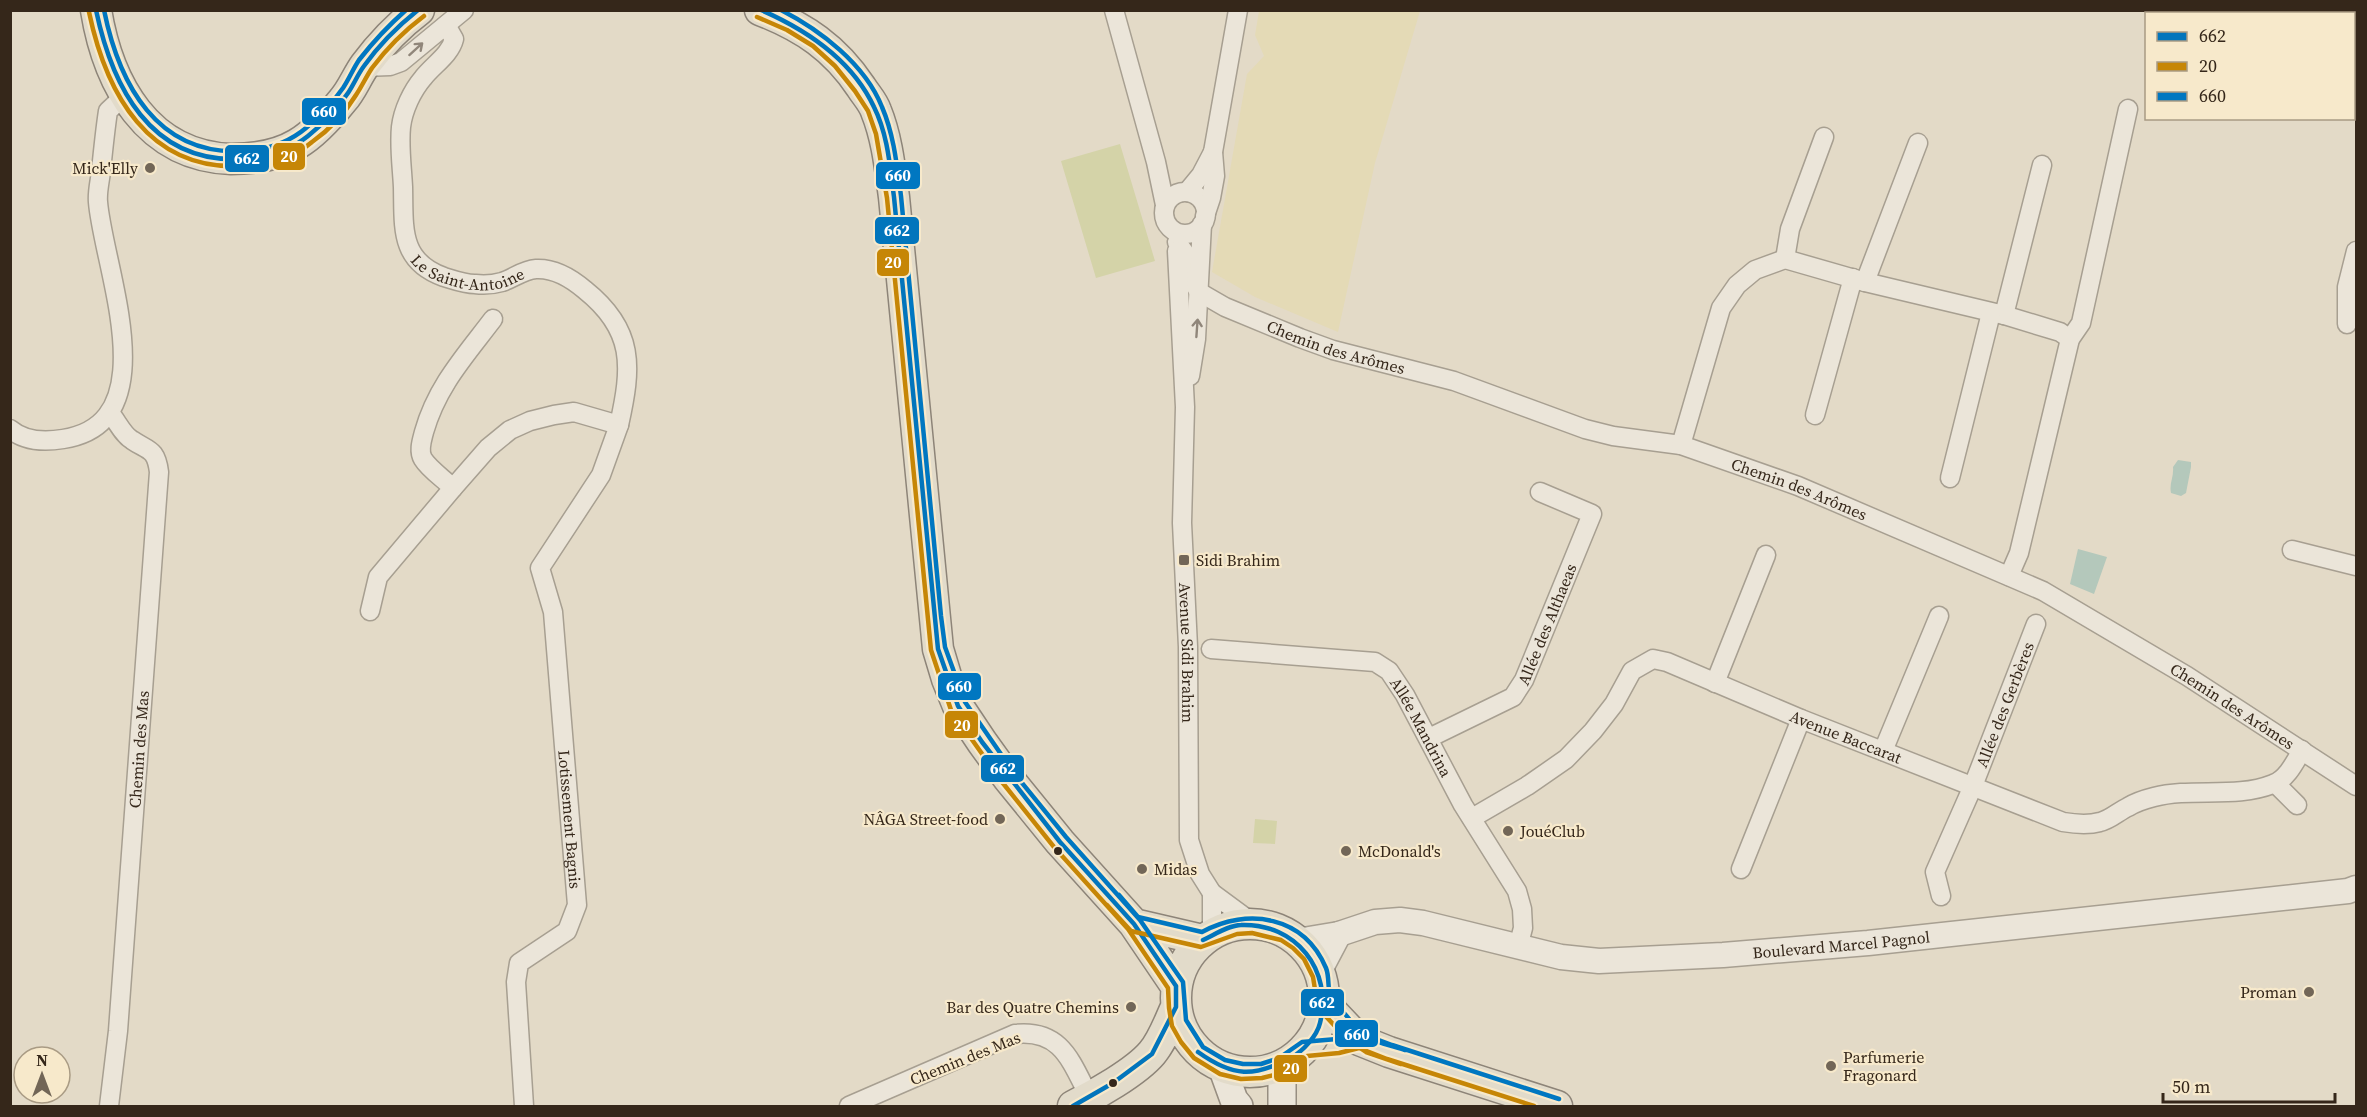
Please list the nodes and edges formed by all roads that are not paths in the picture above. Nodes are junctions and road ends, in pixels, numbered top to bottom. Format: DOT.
graph roads {
  1 [pos="96,10"];
  2 [pos="117,10"];
  3 [pos="420,10"];
  4 [pos="464,10"];
  5 [pos="760,10"];
  6 [pos="1114,10"];
  7 [pos="1238,10"];
  8 [pos="446,25"];
  9 [pos="364,67"];
  10 [pos="124,96"];
  11 [pos="2128,109"];
  12 [pos="1824,137"];
  13 [pos="1918,143"];
  14 [pos="1213,152"];
  15 [pos="1156,162"];
  16 [pos="2042,165"];
  17 [pos="1184,192"];
  18 [pos="1165,205"];
  19 [pos="1204,220"];
  20 [pos="1177,237"];
  21 [pos="2356,251"];
  22 [pos="1785,259"];
  23 [pos="1859,280"];
  24 [pos="1199,292"];
  25 [pos="1997,314"];
  26 [pos="493,319"];
  27 [pos="2347,324"];
  28 [pos="2070,339"];
  29 [pos="1185,407"];
  30 [pos="110,413"];
  31 [pos="1815,415"];
  32 [pos="619,425"];
  33 [pos="10,429"];
  34 [pos="1682,445"];
  35 [pos="1950,478"];
  36 [pos="453,488"];
  37 [pos="1540,492"];
  38 [pos="2292,550"];
  39 [pos="1766,555"];
  40 [pos="2356,566"];
  41 [pos="2009,576"];
  42 [pos="370,611"];
  43 [pos="553,612"];
  44 [pos="1939,616"];
  45 [pos="2036,624"];
  46 [pos="1211,649"];
  47 [pos="1715,683"];
  48 [pos="1801,719"];
  49 [pos="1429,738"];
  50 [pos="2302,750"];
  51 [pos="1883,751"];
  52 [pos="2276,784"];
  53 [pos="1973,786"];
  54 [pos="2356,786"];
  55 [pos="2297,805"];
  56 [pos="1472,818"];
  57 [pos="1741,870"];
  58 [pos="2354,891"];
  59 [pos="1212,893"];
  60 [pos="1941,896"];
  61 [pos="1134,924"];
  62 [pos="1254,924"];
  63 [pos="1339,934"];
  64 [pos="1207,937"];
  65 [pos="1297,940"];
  66 [pos="1518,947"];
  67 [pos="1320,972"];
  68 [pos="1176,996"];
  69 [pos="1324,1003"];
  70 [pos="1359,1040"];
  71 [pos="1152,1054"];
  72 [pos="1293,1057"];
  73 [pos="1210,1059"];
  74 [pos="1081,1102"];
  75 [pos="109,1107"];
  76 [pos="524,1107"];
  77 [pos="849,1107"];
  78 [pos="1239,1107"];
  79 [pos="1282,1107"];
  80 [pos="1557,1107"];
  1 -- 10 [label="main road"];
  2 -- 10 [label="main road"];
  3 -- 9 [label="main road"];
  4 -- 8 [label="street"];
  5 -- 61 [label="main road"];
  6 -- 15 [label="street"];
  7 -- 14 [label="street"];
  9 -- 8 [label="street, one-way"];
  8 -- 32 [label="street, Le Saint-Antoine"];
  9 -- 10 [label="main road"];
  10 -- 30 [label="street"];
  11 -- 28 [label="street"];
  12 -- 22 [label="street"];
  13 -- 23 [label="street"];
  14 -- 17 [label="street"];
  14 -- 19 [label="street, Avenue Sidi Brahim"];
  15 -- 17 [label="street"];
  15 -- 18 [label="street"];
  16 -- 25 [label="street"];
  17 -- 18 [label="street"];
  17 -- 19 [label="street"];
  18 -- 20 [label="street"];
  19 -- 20 [label="street"];
  19 -- 24 [label="street, Avenue Sidi Brahim"];
  20 -- 24 [label="street"];
  20 -- 29 [label="street, Avenue Sidi Brahim"];
  21 -- 27 [label="street"];
  22 -- 23 [label="street"];
  22 -- 34 [label="street"];
  23 -- 25 [label="street"];
  23 -- 31 [label="street"];
  29 -- 24 [label="street, Avenue Sidi Brahim, one-way"];
  24 -- 34 [label="street, Chemin des Arômes"];
  25 -- 28 [label="street"];
  25 -- 35 [label="street"];
  26 -- 36 [label="street"];
  28 -- 41 [label="street"];
  29 -- 59 [label="street, Avenue Sidi Brahim"];
  30 -- 33 [label="street"];
  30 -- 75 [label="street, Chemin des Mas"];
  32 -- 36 [label="street"];
  32 -- 43 [label="street, Le Saint-Antoine"];
  34 -- 41 [label="street, Chemin des Arômes"];
  36 -- 42 [label="street"];
  37 -- 49 [label="street, Allée des Althaeas"];
  38 -- 40 [label="street"];
  39 -- 47 [label="street"];
  41 -- 50 [label="street, Chemin des Arômes"];
  43 -- 76 [label="street, Lotissement Bagnis"];
  44 -- 51 [label="street"];
  45 -- 53 [label="street, Allée des Gerbères"];
  46 -- 49 [label="street, Allée Mandrina"];
  47 -- 48 [label="street, Avenue Baccarat"];
  47 -- 56 [label="street, Avenue Baccarat"];
  48 -- 51 [label="street, Avenue Baccarat"];
  48 -- 57 [label="street"];
  49 -- 56 [label="street, Allée Mandrina"];
  50 -- 52 [label="street"];
  50 -- 54 [label="street, Chemin des Arômes"];
  51 -- 53 [label="street, Avenue Baccarat"];
  52 -- 53 [label="street, Avenue Baccarat"];
  52 -- 55 [label="street"];
  53 -- 60 [label="street, Allée des Gerbères"];
  56 -- 66 [label="street, Allée Mandrina"];
  58 -- 66 [label="street, Boulevard Marcel Pagnol"];
  59 -- 62 [label="street, Avenue Sidi Brahim"];
  59 -- 64 [label="street, Avenue Sidi Brahim"];
  61 -- 64 [label="main road"];
  61 -- 68 [label="main road"];
  62 -- 64 [label="main road"];
  62 -- 65 [label="main road"];
  63 -- 65 [label="street, Boulevard Marcel Pagnol"];
  63 -- 66 [label="street, Boulevard Marcel Pagnol"];
  63 -- 67 [label="street"];
  64 -- 68 [label="main road"];
  65 -- 67 [label="main road"];
  67 -- 69 [label="main road"];
  68 -- 71 [label="main road"];
  68 -- 73 [label="main road"];
  69 -- 70 [label="main road"];
  69 -- 72 [label="main road"];
  70 -- 72 [label="main road"];
  70 -- 80 [label="main road"];
  71 -- 73 [label="main road"];
  71 -- 74 [label="main road"];
  72 -- 73 [label="main road"];
  72 -- 79 [label="main road"];
  73 -- 78 [label="main road"];
  74 -- 77 [label="street, Chemin des Mas"];
}
